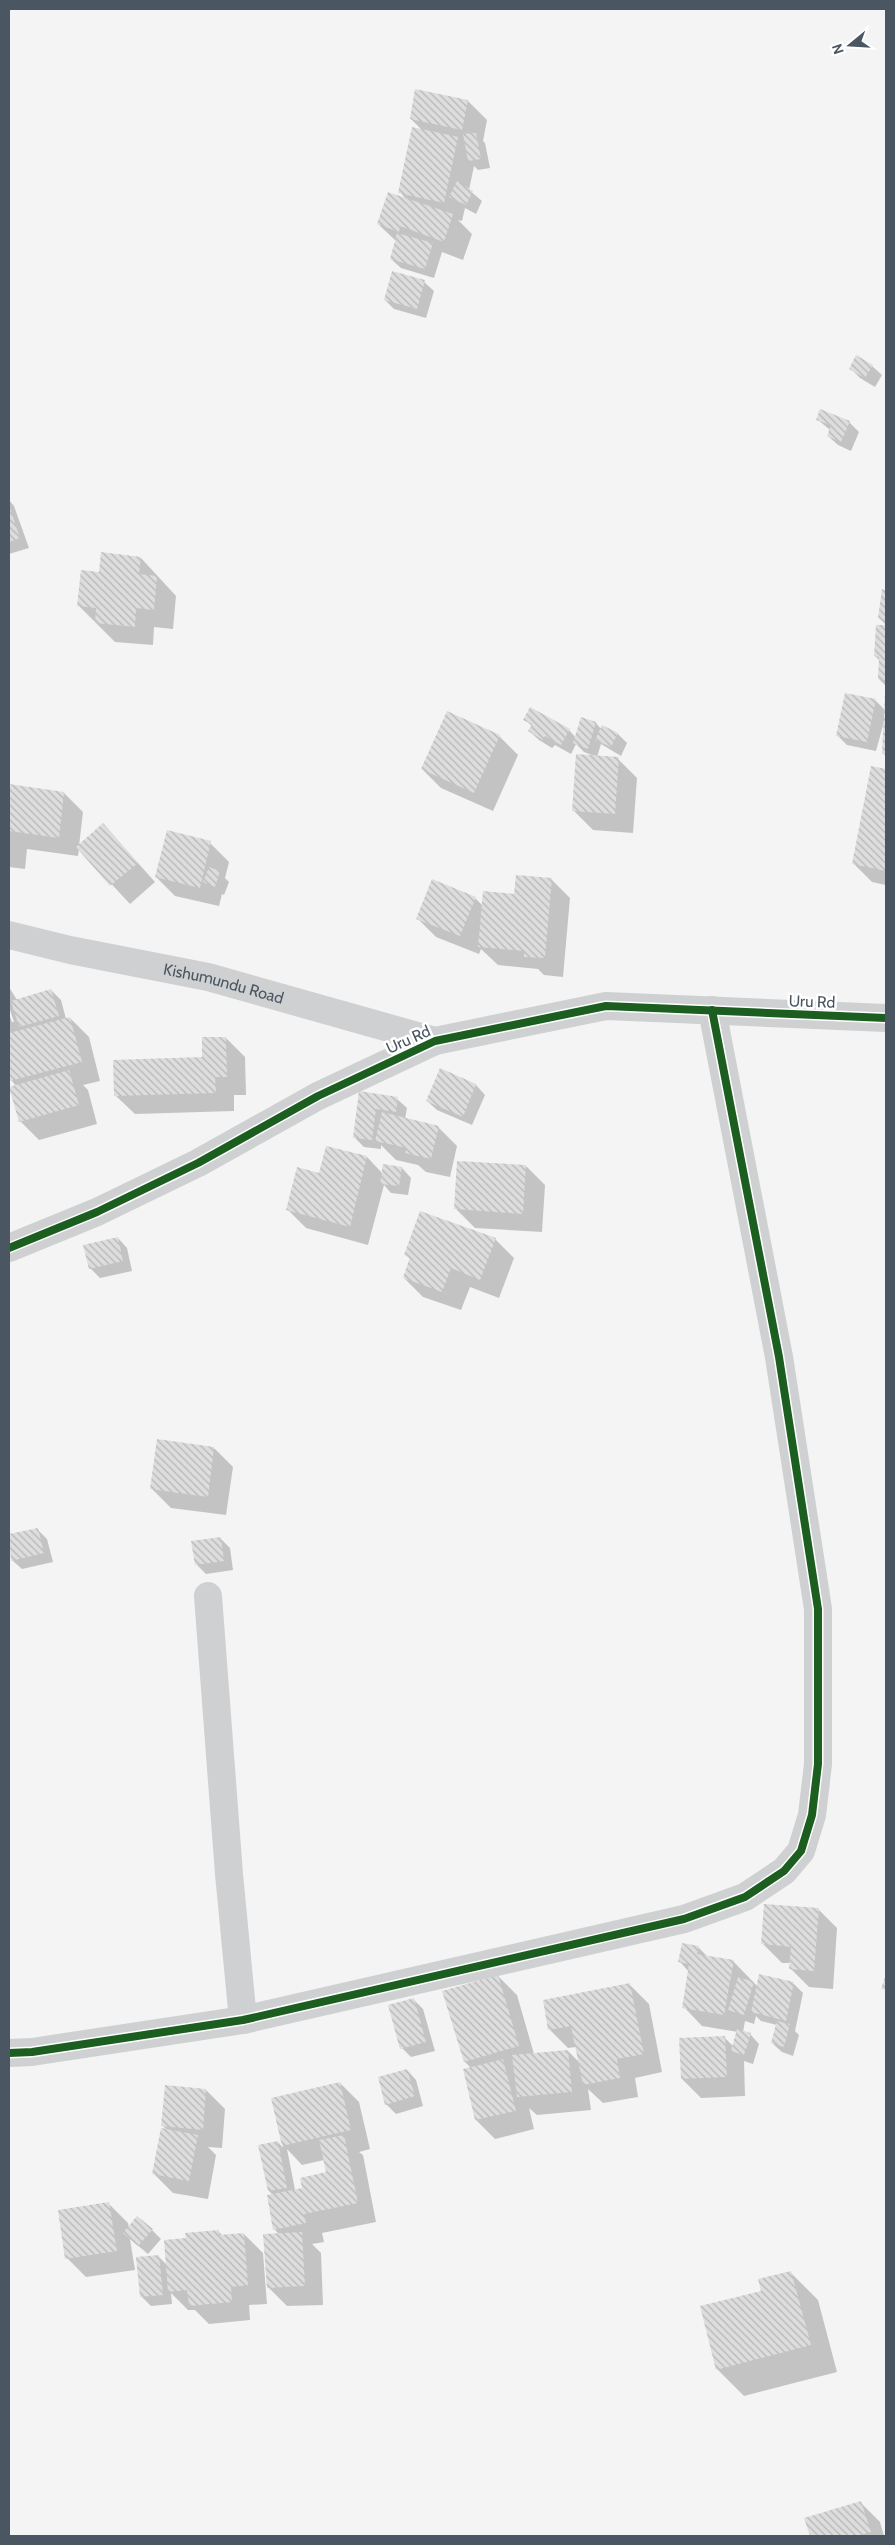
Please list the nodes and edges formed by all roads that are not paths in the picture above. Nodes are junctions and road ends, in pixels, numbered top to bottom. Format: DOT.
graph roads {
  1 [pos="9,936"];
  2 [pos="712,1010"];
  3 [pos="886,1018"];
  4 [pos="435,1041"];
  5 [pos="9,1248"];
  6 [pos="208,1596"];
  7 [pos="243,2020"];
  8 [pos="9,2053"];
  1 -- 4 [label="street, Kishumundu Road"];
  2 -- 3 [label="street, Uru Rd"];
  2 -- 4 [label="street, Uru Rd"];
  2 -- 7 [label="street"];
  4 -- 5 [label="street, Uru Rd"];
  6 -- 7 [label="street"];
  7 -- 8 [label="street"];
}
